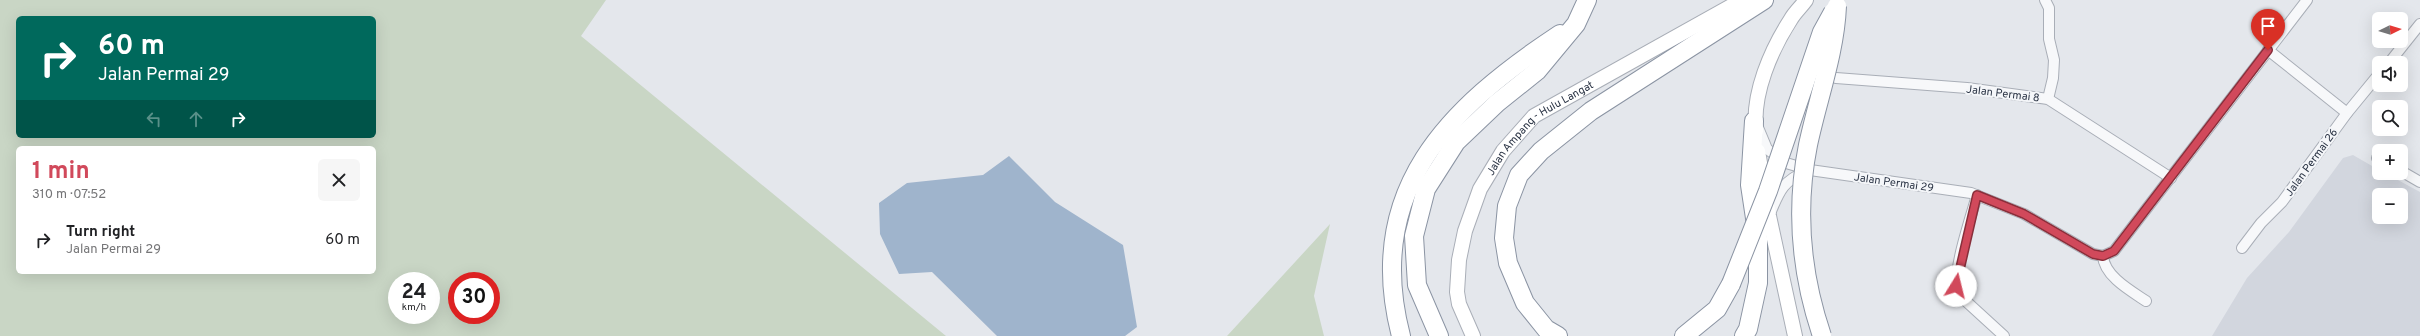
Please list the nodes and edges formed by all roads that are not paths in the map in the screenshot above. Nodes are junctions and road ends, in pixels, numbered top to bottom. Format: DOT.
graph roads {
  1 [pos="1587,0"];
  2 [pos="1742,0"];
  3 [pos="1764,0"];
  4 [pos="1806,0"];
  5 [pos="2045,0"];
  6 [pos="2307,0"];
  7 [pos="1837,3"];
  8 [pos="1576,24"];
  9 [pos="2420,24"];
  10 [pos="2268,50"];
  11 [pos="2395,56"];
  12 [pos="1836,78"];
  13 [pos="2372,83"];
  14 [pos="2048,99"];
  15 [pos="2347,113"];
  16 [pos="1754,121"];
  17 [pos="1810,170"];
  18 [pos="2408,175"];
  19 [pos="2171,178"];
  20 [pos="2420,182"];
  21 [pos="1977,195"];
  22 [pos="1769,216"];
  23 [pos="2242,248"];
  24 [pos="2103,256"];
  25 [pos="2146,301"];
  26 [pos="1400,336"];
  27 [pos="1439,336"];
  28 [pos="1473,336"];
  29 [pos="1558,336"];
  30 [pos="1684,336"];
  31 [pos="1744,336"];
  32 [pos="1795,336"];
  33 [pos="1822,336"];
  34 [pos="2004,336"];
  1 -- 8 [label="highway"];
  2 -- 28 [label="street, Jalan Ampang - Hulu Langat"];
  3 -- 29 [label="highway"];
  4 -- 16 [label="street"];
  5 -- 14 [label="street"];
  6 -- 10 [label="street"];
  7 -- 30 [label="highway, bridge"];
  7 -- 33 [label="highway, bridge"];
  8 -- 26 [label="highway"];
  8 -- 27 [label="highway"];
  9 -- 11 [label="street"];
  10 -- 15 [label="street"];
  10 -- 19 [label="street"];
  12 -- 14 [label="street, Jalan Permai 8"];
  13 -- 15 [label="street, Jalan Permai 26"];
  14 -- 19 [label="street, Jalan Permai 8"];
  15 -- 23 [label="street, Jalan Permai 26"];
  16 -- 17 [label="street, Jalan Permai 29"];
  16 -- 22 [label="street"];
  16 -- 31 [label="highway"];
  17 -- 21 [label="street, Jalan Permai 29"];
  17 -- 22 [label="street"];
  18 -- 20 [label="street"];
  19 -- 24 [label="street"];
  21 -- 24 [label="street, Jalan Permai 29"];
  21 -- 34 [label="street"];
  22 -- 32 [label="street"];
  24 -- 25 [label="street"];
}
